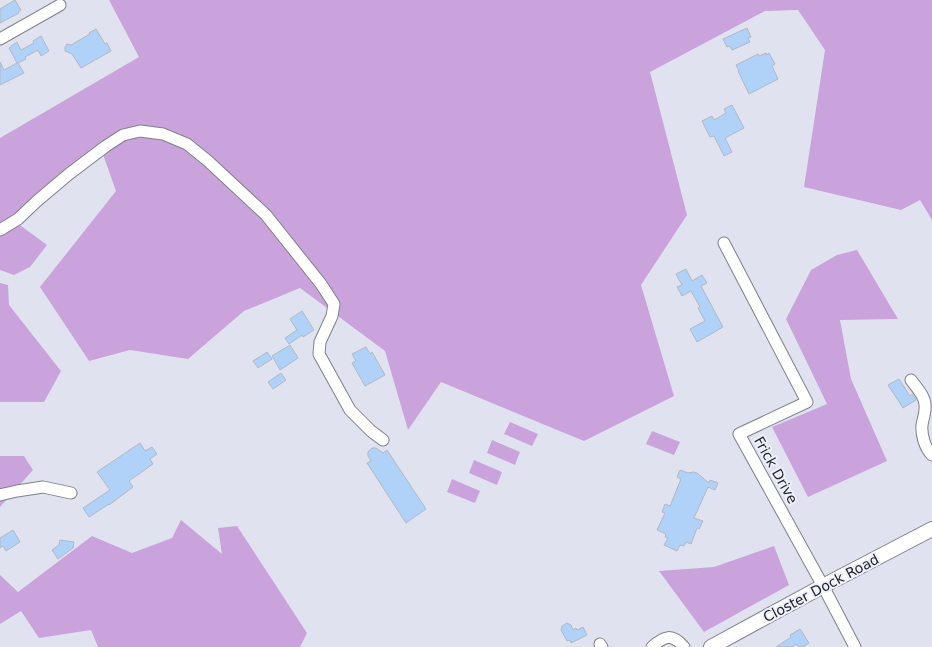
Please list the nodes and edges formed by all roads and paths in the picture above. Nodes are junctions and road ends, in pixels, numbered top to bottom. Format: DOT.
graph roads {
  1 [pos="60,5"];
  2 [pos="0,39"];
  3 [pos="0,230"];
  4 [pos="724,242"];
  5 [pos="911,380"];
  6 [pos="383,440"];
  7 [pos="932,455"];
  8 [pos="71,493"];
  9 [pos="0,495"];
  10 [pos="932,529"];
  11 [pos="823,586"];
  12 [pos="652,647"];
  13 [pos="684,647"];
  14 [pos="711,647"];
  15 [pos="855,647"];
  1 -- 2 [label="street"];
  3 -- 6 [label="street"];
  4 -- 11 [label="street, Frick Drive"];
  5 -- 7 [label="street"];
  8 -- 9 [label="street"];
  10 -- 11 [label="main road, Closter Dock Road"];
  11 -- 14 [label="main road, Closter Dock Road"];
  11 -- 15 [label="street"];
  12 -- 13 [label="street"];
}
